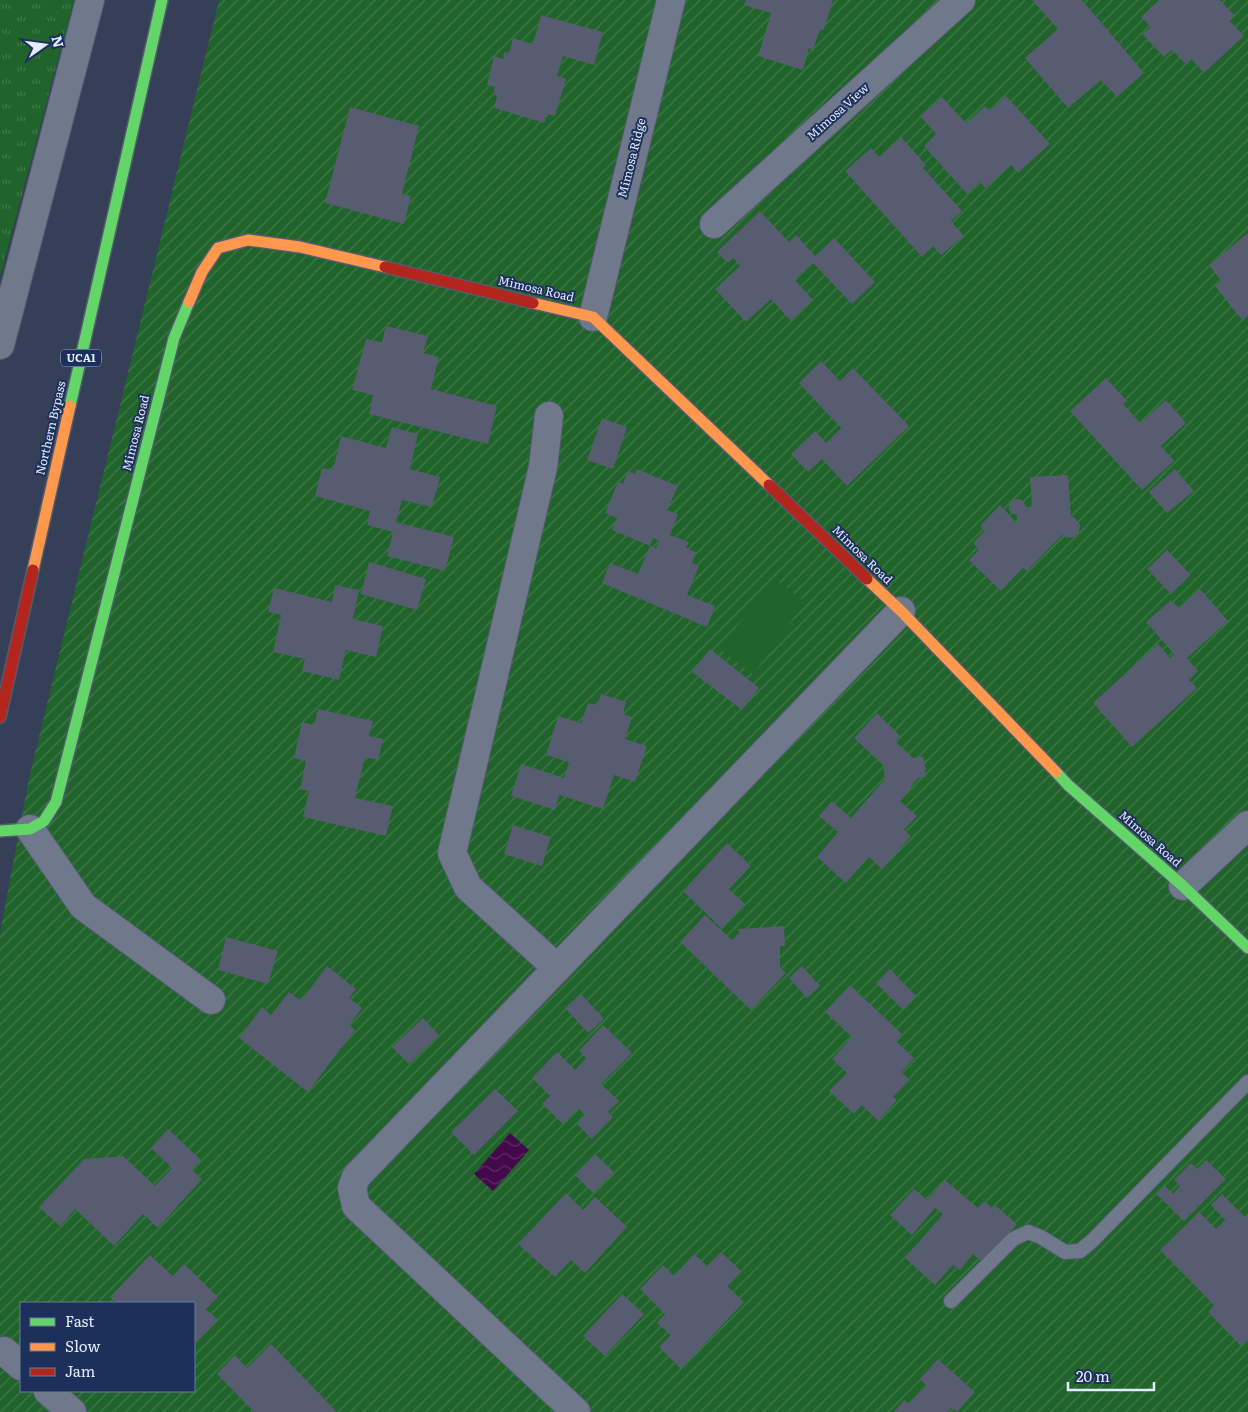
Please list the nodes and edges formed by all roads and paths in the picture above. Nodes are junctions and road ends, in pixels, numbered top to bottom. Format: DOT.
graph roads {
  1 [pos="90,0"];
  2 [pos="162,0"];
  3 [pos="671,0"];
  4 [pos="961,0"];
  5 [pos="714,224"];
  6 [pos="593,317"];
  7 [pos="0,345"];
  8 [pos="549,416"];
  9 [pos="901,612"];
  10 [pos="0,717"];
  11 [pos="1248,825"];
  12 [pos="30,829"];
  13 [pos="0,831"];
  14 [pos="1183,886"];
  15 [pos="1248,948"];
  16 [pos="558,968"];
  17 [pos="211,1000"];
  18 [pos="1248,1082"];
  19 [pos="951,1301"];
  20 [pos="49,1392"];
  21 [pos="72,1412"];
  22 [pos="576,1412"];
  1 -- 7 [label="street"];
  2 -- 10 [label="street, Northern Bypass / UCA1"];
  3 -- 6 [label="street, Mimosa Ridge"];
  4 -- 5 [label="street, Mimosa View"];
  6 -- 9 [label="street, Mimosa Road"];
  6 -- 12 [label="street, Mimosa Road"];
  8 -- 16 [label="street"];
  9 -- 14 [label="street, Mimosa Road"];
  9 -- 16 [label="street"];
  11 -- 14 [label="street"];
  12 -- 13 [label="street"];
  12 -- 17 [label="street"];
  14 -- 15 [label="street, Mimosa Road"];
  16 -- 22 [label="street"];
  18 -- 19 [label="lane"];
  20 -- 21 [label="street"];
}
